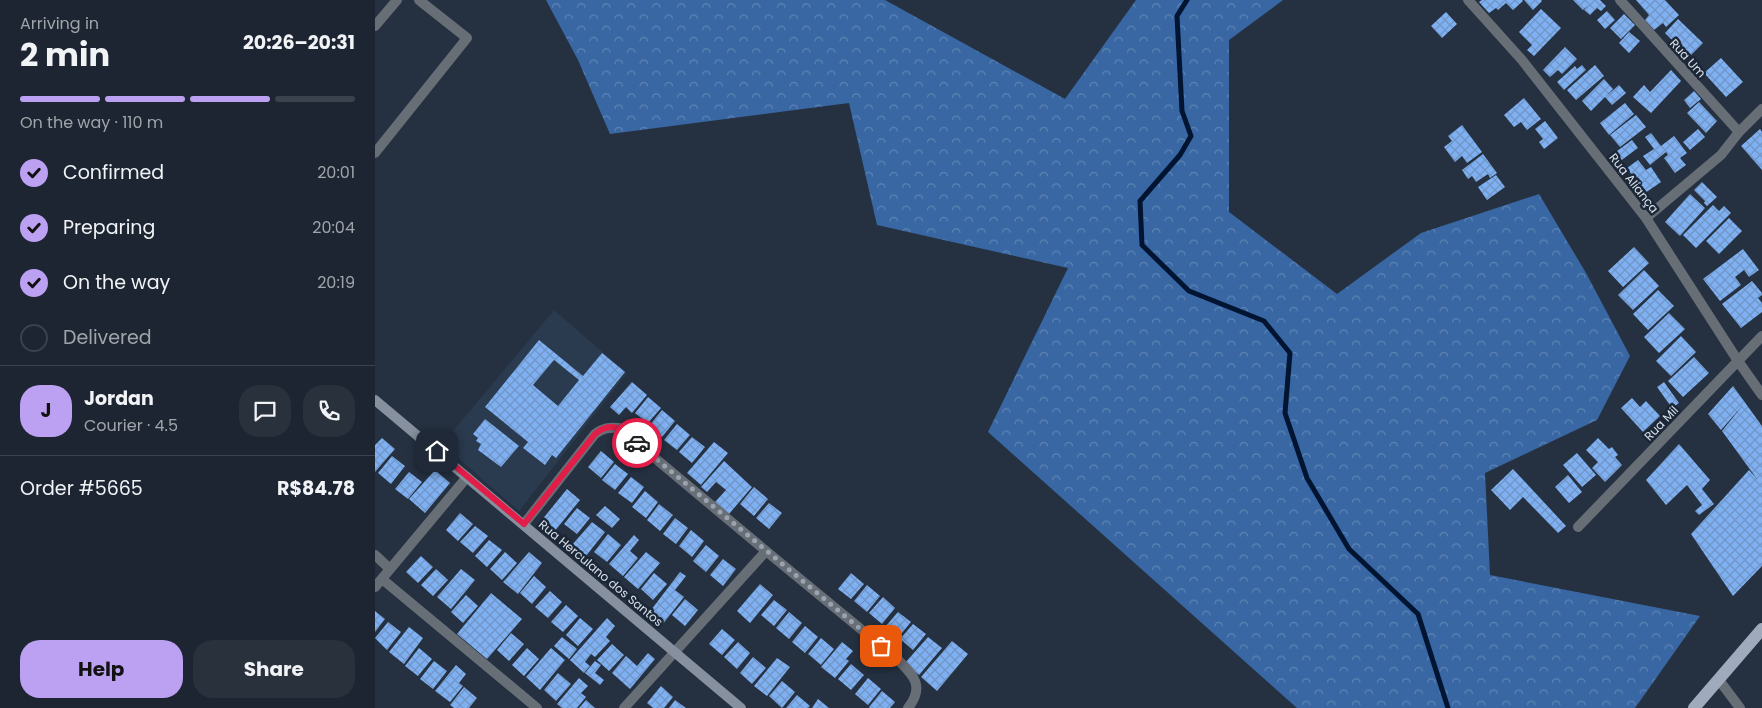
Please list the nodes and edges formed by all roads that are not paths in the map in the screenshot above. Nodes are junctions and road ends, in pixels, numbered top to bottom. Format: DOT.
graph roads {
  1 [pos="397,0"];
  2 [pos="419,0"];
  3 [pos="1620,0"];
  4 [pos="1472,1"];
  5 [pos="375,26"];
  6 [pos="1762,109"];
  7 [pos="1739,132"];
  8 [pos="375,153"];
  9 [pos="1647,218"];
  10 [pos="1762,336"];
  11 [pos="1738,361"];
  12 [pos="1762,395"];
  13 [pos="375,400"];
  14 [pos="467,477"];
  15 [pos="524,524"];
  16 [pos="1579,527"];
  17 [pos="766,551"];
  18 [pos="375,555"];
  19 [pos="390,569"];
  20 [pos="378,583"];
  21 [pos="1762,629"];
  22 [pos="675,652"];
  23 [pos="1719,680"];
  24 [pos="537,708"];
  25 [pos="624,708"];
  26 [pos="741,708"];
  27 [pos="908,708"];
  28 [pos="1694,708"];
  29 [pos="1740,708"];
  1 -- 5 [label="street"];
  2 -- 8 [label="street"];
  3 -- 7 [label="street, Rua Um"];
  4 -- 9 [label="street, Rua Aliança"];
  6 -- 7 [label="street"];
  7 -- 9 [label="street"];
  9 -- 11 [label="street, Rua Aliança"];
  10 -- 11 [label="street, Rua Mil"];
  11 -- 12 [label="street, Rua Aliança"];
  11 -- 16 [label="street, Rua Mil"];
  13 -- 14 [label="street, Rua Herculano dos Santos"];
  14 -- 15 [label="street, Rua Herculano dos Santos"];
  14 -- 19 [label="street"];
  15 -- 17 [label="street"];
  15 -- 22 [label="street, Rua Herculano dos Santos"];
  17 -- 22 [label="street"];
  17 -- 27 [label="street"];
  18 -- 19 [label="street"];
  19 -- 20 [label="street"];
  20 -- 24 [label="street"];
  21 -- 23 [label="main road"];
  22 -- 25 [label="street"];
  22 -- 26 [label="street, Rua Herculano dos Santos"];
  23 -- 28 [label="main road"];
  23 -- 29 [label="street"];
}
